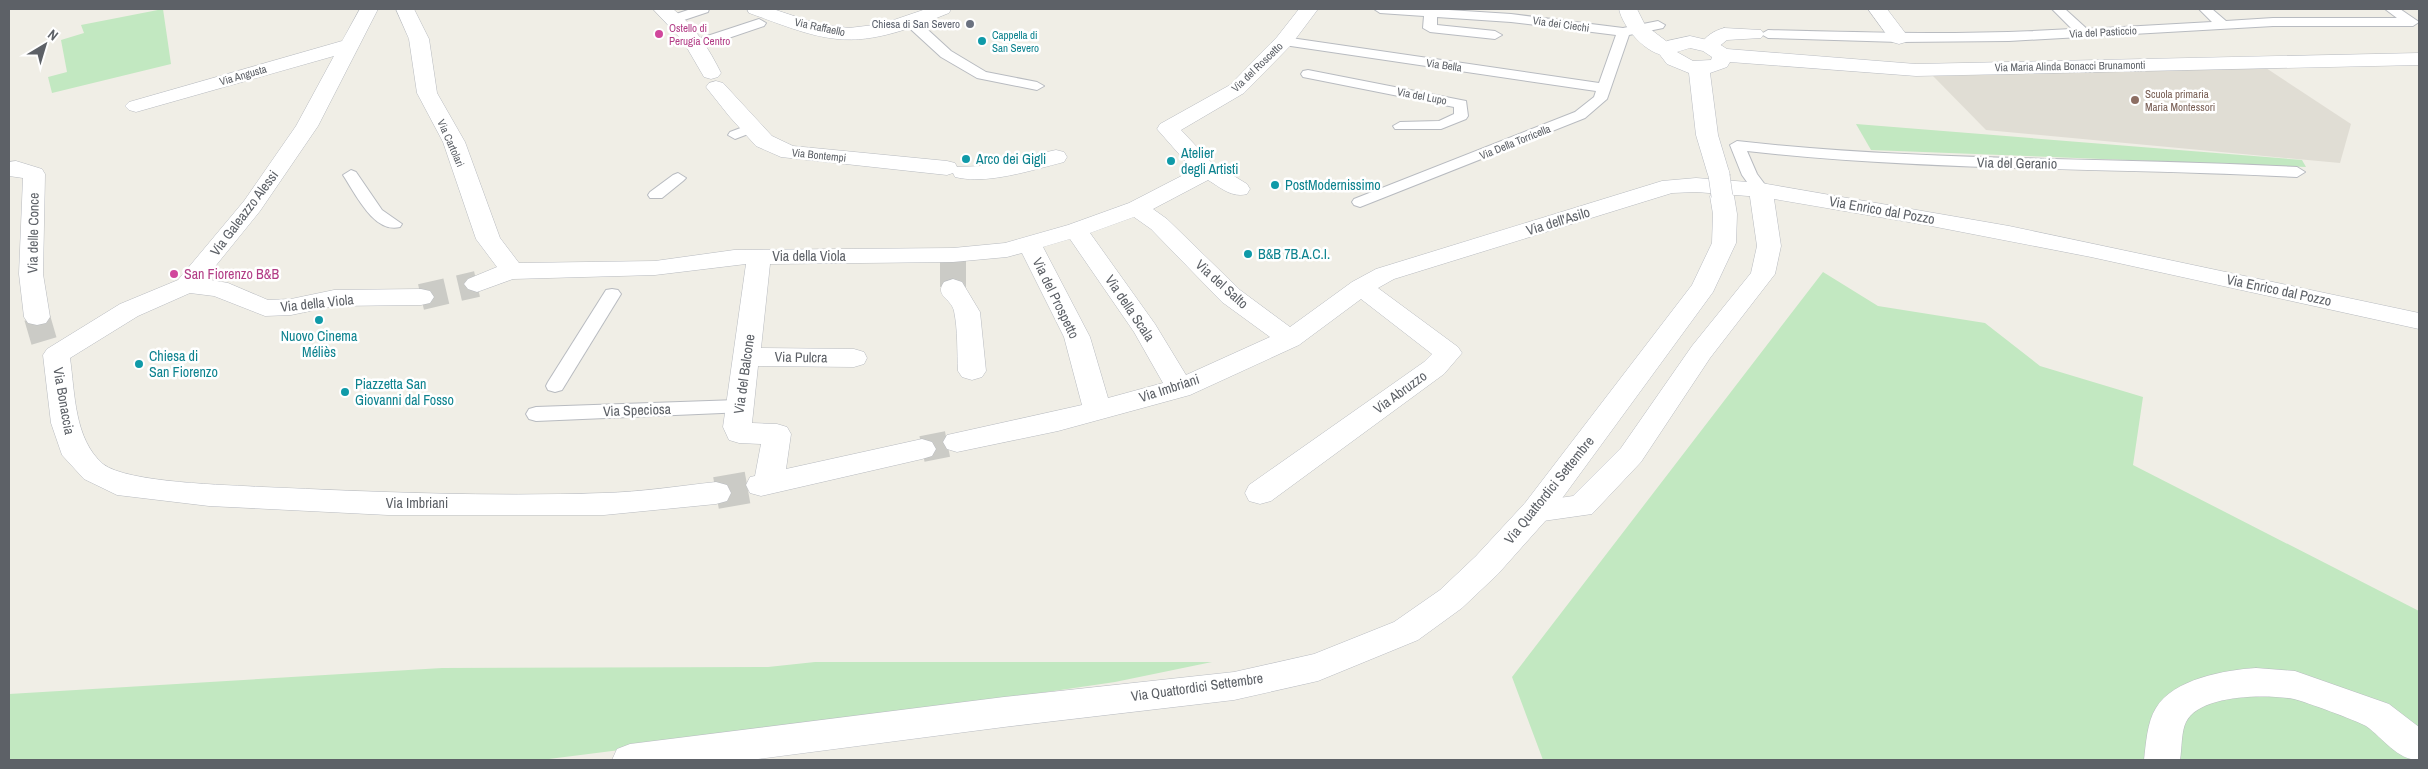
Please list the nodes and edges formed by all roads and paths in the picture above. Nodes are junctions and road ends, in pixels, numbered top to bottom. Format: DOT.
graph roads {
  1 [pos="369,9"];
  2 [pos="406,9"];
  3 [pos="703,9"];
  4 [pos="942,9"];
  5 [pos="1309,9"];
  6 [pos="1380,9"];
  7 [pos="1628,9"];
  8 [pos="1636,9"];
  9 [pos="1877,9"];
  10 [pos="2058,9"];
  11 [pos="2205,9"];
  12 [pos="2391,9"];
  13 [pos="1431,12"];
  14 [pos="668,14"];
  15 [pos="758,16"];
  16 [pos="910,21"];
  17 [pos="2222,24"];
  18 [pos="1658,25"];
  19 [pos="1630,31"];
  20 [pos="2084,33"];
  21 [pos="1761,34"];
  22 [pos="1495,35"];
  23 [pos="1899,38"];
  24 [pos="1284,41"];
  25 [pos="697,44"];
  26 [pos="350,45"];
  27 [pos="1674,47"];
  28 [pos="1716,51"];
  29 [pos="2419,59"];
  30 [pos="1699,68"];
  31 [pos="1308,74"];
  32 [pos="1037,86"];
  33 [pos="1604,88"];
  34 [pos="136,106"];
  35 [pos="1400,126"];
  36 [pos="1056,157"];
  37 [pos="9,168"];
  38 [pos="1208,171"];
  39 [pos="2297,172"];
  40 [pos="351,174"];
  41 [pos="678,178"];
  42 [pos="1238,190"];
  43 [pos="1761,190"];
  44 [pos="656,195"];
  45 [pos="1360,202"];
  46 [pos="1137,208"];
  47 [pos="394,224"];
  48 [pos="1076,230"];
  49 [pos="1029,244"];
  50 [pos="759,257"];
  51 [pos="512,272"];
  52 [pos="621,279"];
  53 [pos="477,284"];
  54 [pos="187,286"];
  55 [pos="953,287"];
  56 [pos="1361,287"];
  57 [pos="421,298"];
  58 [pos="2419,321"];
  59 [pos="46,338"];
  60 [pos="1290,339"];
  61 [pos="747,357"];
  62 [pos="854,358"];
  63 [pos="972,371"];
  64 [pos="555,386"];
  65 [pos="1180,388"];
  66 [pos="738,407"];
  67 [pos="539,410"];
  68 [pos="1098,410"];
  69 [pos="957,442"];
  70 [pos="922,449"];
  71 [pos="117,484"];
  72 [pos="716,494"];
  73 [pos="1264,498"];
  74 [pos="1536,511"];
  75 [pos="2419,748"];
  76 [pos="630,760"];
  77 [pos="2162,760"];
  1 -- 26 [label="street, Via Galeazzo Alessi"];
  2 -- 51 [label="street, Via Cartolari"];
  3 -- 14 [label="lane"];
  4 -- 16 [label="street, Via Raffaello"];
  5 -- 24 [label="street, Via del Roscetto"];
  6 -- 13 [label="lane, Via dei Ciechi"];
  7 -- 19 [label="street"];
  8 -- 18 [label="street"];
  9 -- 23 [label="street"];
  10 -- 20 [label="lane"];
  11 -- 17 [label="lane"];
  12 -- 17 [label="lane, Via del Pasticcio"];
  13 -- 19 [label="lane, Via dei Ciechi"];
  13 -- 22 [label="lane"];
  14 -- 25 [label="street, Via Bontempi"];
  15 -- 16 [label="street, Via Raffaello"];
  15 -- 25 [label="lane"];
  16 -- 32 [label="lane"];
  17 -- 20 [label="lane, Via del Pasticcio"];
  18 -- 19 [label="lane"];
  18 -- 27 [label="street"];
  19 -- 27 [label="street"];
  19 -- 33 [label="lane, Via Della Torricella"];
  20 -- 23 [label="lane, Via del Pasticcio"];
  21 -- 23 [label="lane, Via del Pasticcio"];
  21 -- 28 [label="street, Via del Pasticcio"];
  24 -- 33 [label="lane, Via Bella"];
  24 -- 38 [label="street, Via del Roscetto"];
  25 -- 36 [label="street, Via Bontempi"];
  26 -- 34 [label="street, Via Angusta"];
  26 -- 54 [label="street, Via Galeazzo Alessi"];
  27 -- 28 [label="street, Via Maria Alinda Bonacci Brunamonti"];
  27 -- 30 [label="street"];
  28 -- 29 [label="street, Via Maria Alinda Bonacci Brunamonti"];
  28 -- 30 [label="street, Via del Pasticcio"];
  30 -- 74 [label="street, Via Quattordici Settembre"];
  31 -- 35 [label="lane, Via del Lupo"];
  33 -- 45 [label="lane, Via Della Torricella"];
  37 -- 59 [label="street, Via delle Conce"];
  38 -- 42 [label="street"];
  38 -- 46 [label="street, Via della Viola"];
  39 -- 43 [label="lane, Via del Geranio"];
  40 -- 47 [label="lane"];
  41 -- 44 [label="lane"];
  43 -- 56 [label="street, Via dell'Asilo"];
  43 -- 58 [label="street, Via Enrico dal Pozzo"];
  43 -- 74 [label="street"];
  46 -- 48 [label="street, Via della Viola"];
  46 -- 60 [label="street, Via del Salto"];
  48 -- 49 [label="street, Via della Viola"];
  48 -- 65 [label="street, Via della Scala"];
  49 -- 50 [label="street, Via della Viola"];
  49 -- 68 [label="street, Via del Prospetto"];
  50 -- 52 [label="street, Via della Viola"];
  50 -- 61 [label="street, Via del Balcone"];
  51 -- 52 [label="street, Via della Viola"];
  51 -- 53 [label="street, Via della Viola"];
  52 -- 64 [label="lane"];
  54 -- 57 [label="street, Via della Viola"];
  54 -- 59 [label="street, Via Galeazzo Alessi"];
  55 -- 63 [label="street"];
  56 -- 60 [label="street, Via Imbriani"];
  56 -- 73 [label="street, Via Abruzzo"];
  59 -- 71 [label="street, Via Bonaccia"];
  60 -- 65 [label="street, Via Imbriani"];
  61 -- 62 [label="street, Via Pulcra"];
  61 -- 66 [label="street, Via del Balcone"];
  65 -- 68 [label="street, Via Imbriani"];
  66 -- 67 [label="lane, Via Speciosa"];
  66 -- 70 [label="street, Via del Balcone"];
  68 -- 69 [label="street, Via Imbriani"];
  71 -- 72 [label="street, Via Imbriani"];
  74 -- 76 [label="street, Via Quattordici Settembre"];
  75 -- 77 [label="street"];
}
